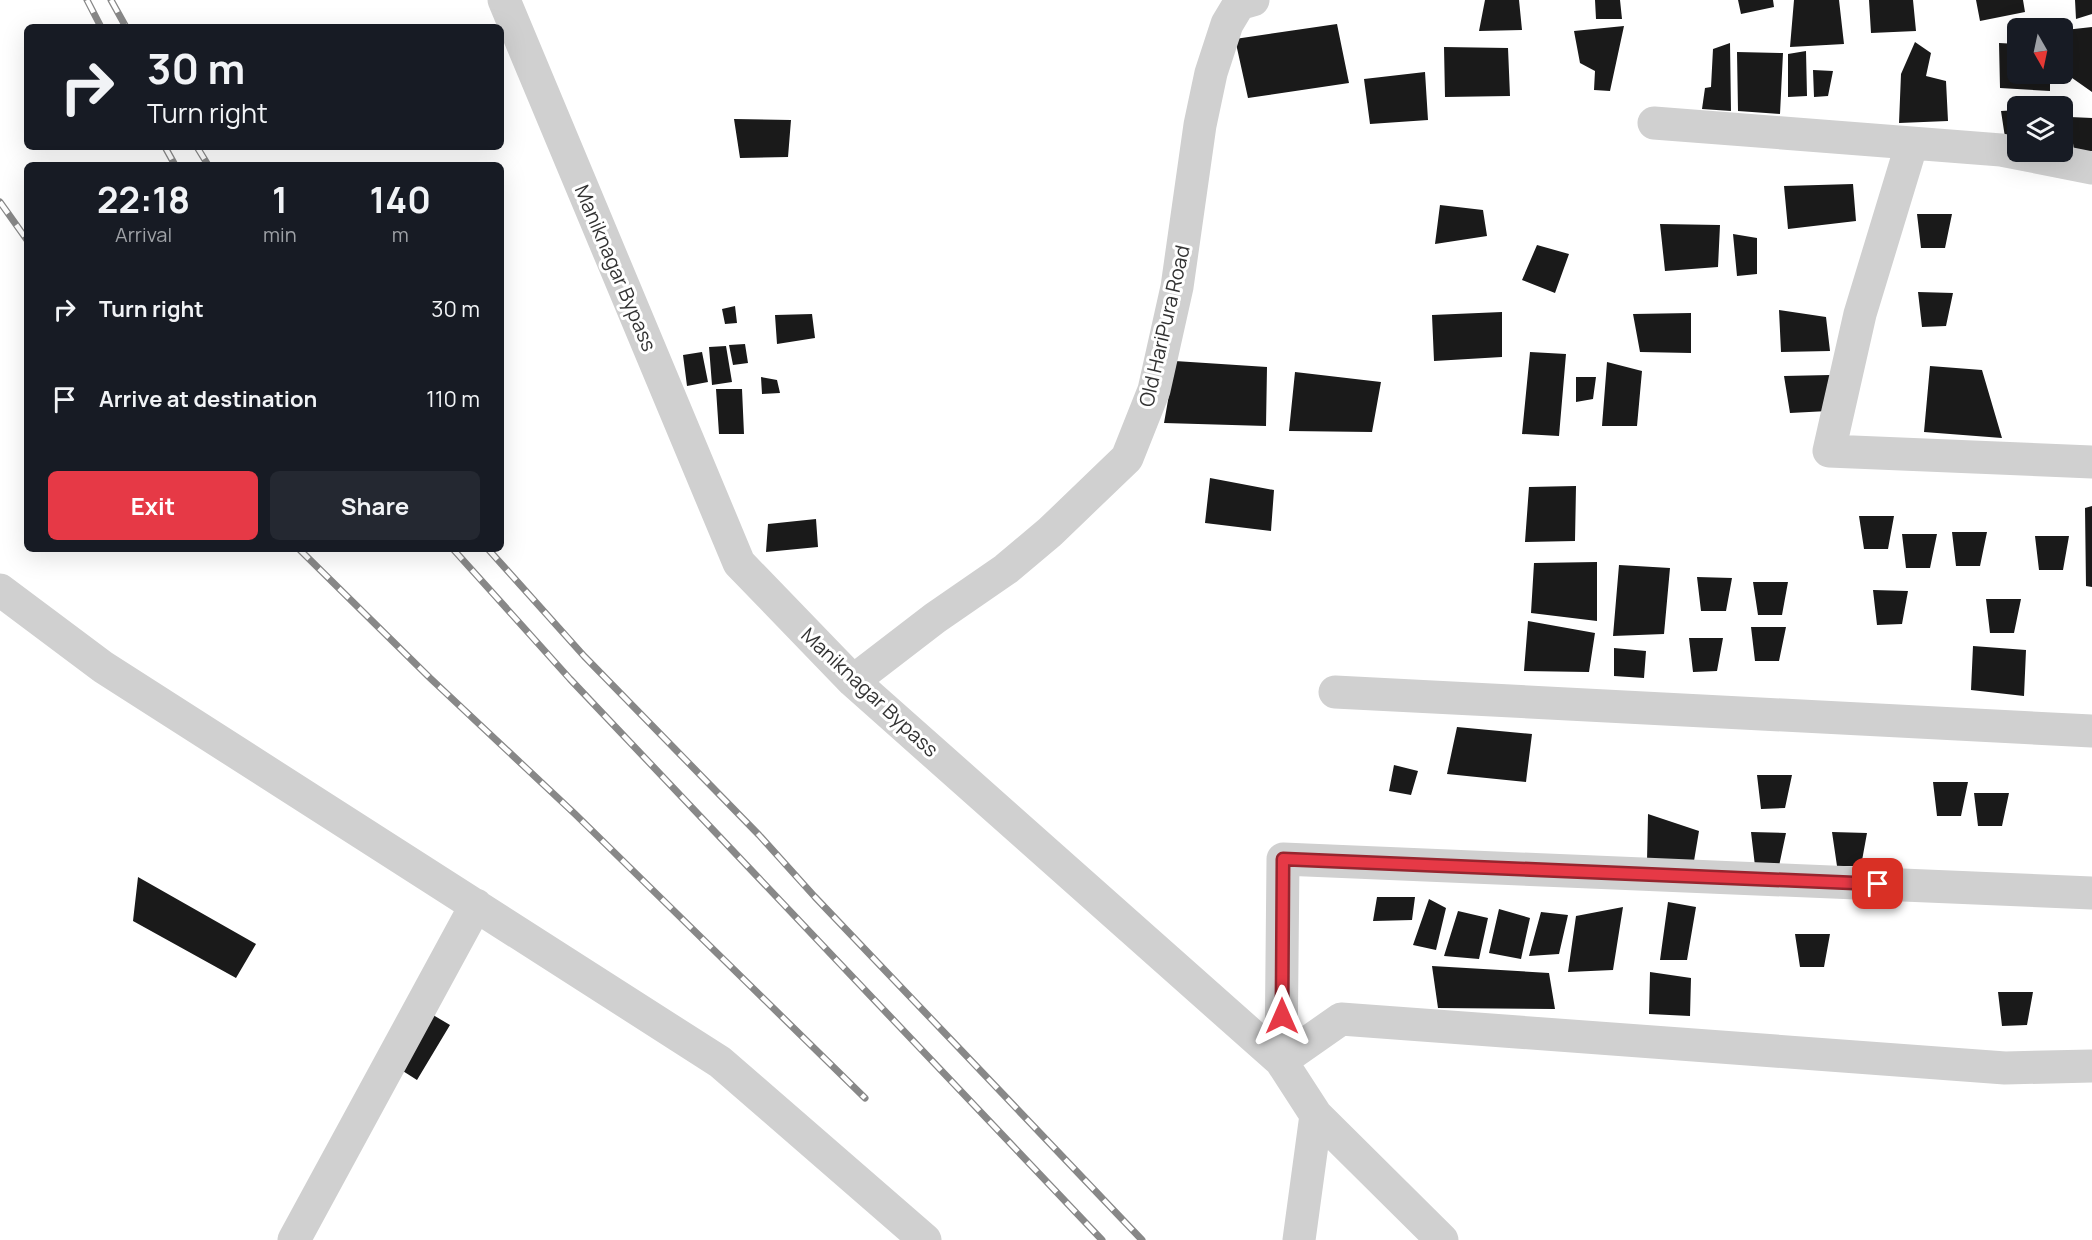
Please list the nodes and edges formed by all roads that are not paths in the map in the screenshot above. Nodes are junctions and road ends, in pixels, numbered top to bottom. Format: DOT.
graph roads {
  1 [pos="504,0"];
  2 [pos="1253,0"];
  3 [pos="1654,123"];
  4 [pos="1912,143"];
  5 [pos="2092,168"];
  6 [pos="2092,462"];
  7 [pos="0,590"];
  8 [pos="853,681"];
  9 [pos="1335,692"];
  10 [pos="2092,731"];
  11 [pos="2092,893"];
  12 [pos="476,905"];
  13 [pos="1281,1061"];
  14 [pos="2092,1066"];
  15 [pos="1316,1114"];
  16 [pos="294,1240"];
  17 [pos="925,1240"];
  18 [pos="1299,1240"];
  19 [pos="1442,1240"];
  1 -- 8 [label="street, Maniknagar Bypass"];
  2 -- 8 [label="street, Old HariPura Road"];
  3 -- 4 [label="street"];
  4 -- 5 [label="street"];
  4 -- 6 [label="street"];
  7 -- 12 [label="street"];
  8 -- 13 [label="street, Maniknagar Bypass"];
  9 -- 10 [label="street"];
  11 -- 13 [label="street"];
  12 -- 16 [label="street"];
  12 -- 17 [label="street"];
  13 -- 14 [label="street"];
  13 -- 15 [label="street, Maniknagar Bypass"];
  15 -- 18 [label="street"];
  15 -- 19 [label="street, Maniknagar Bypass"];
}
